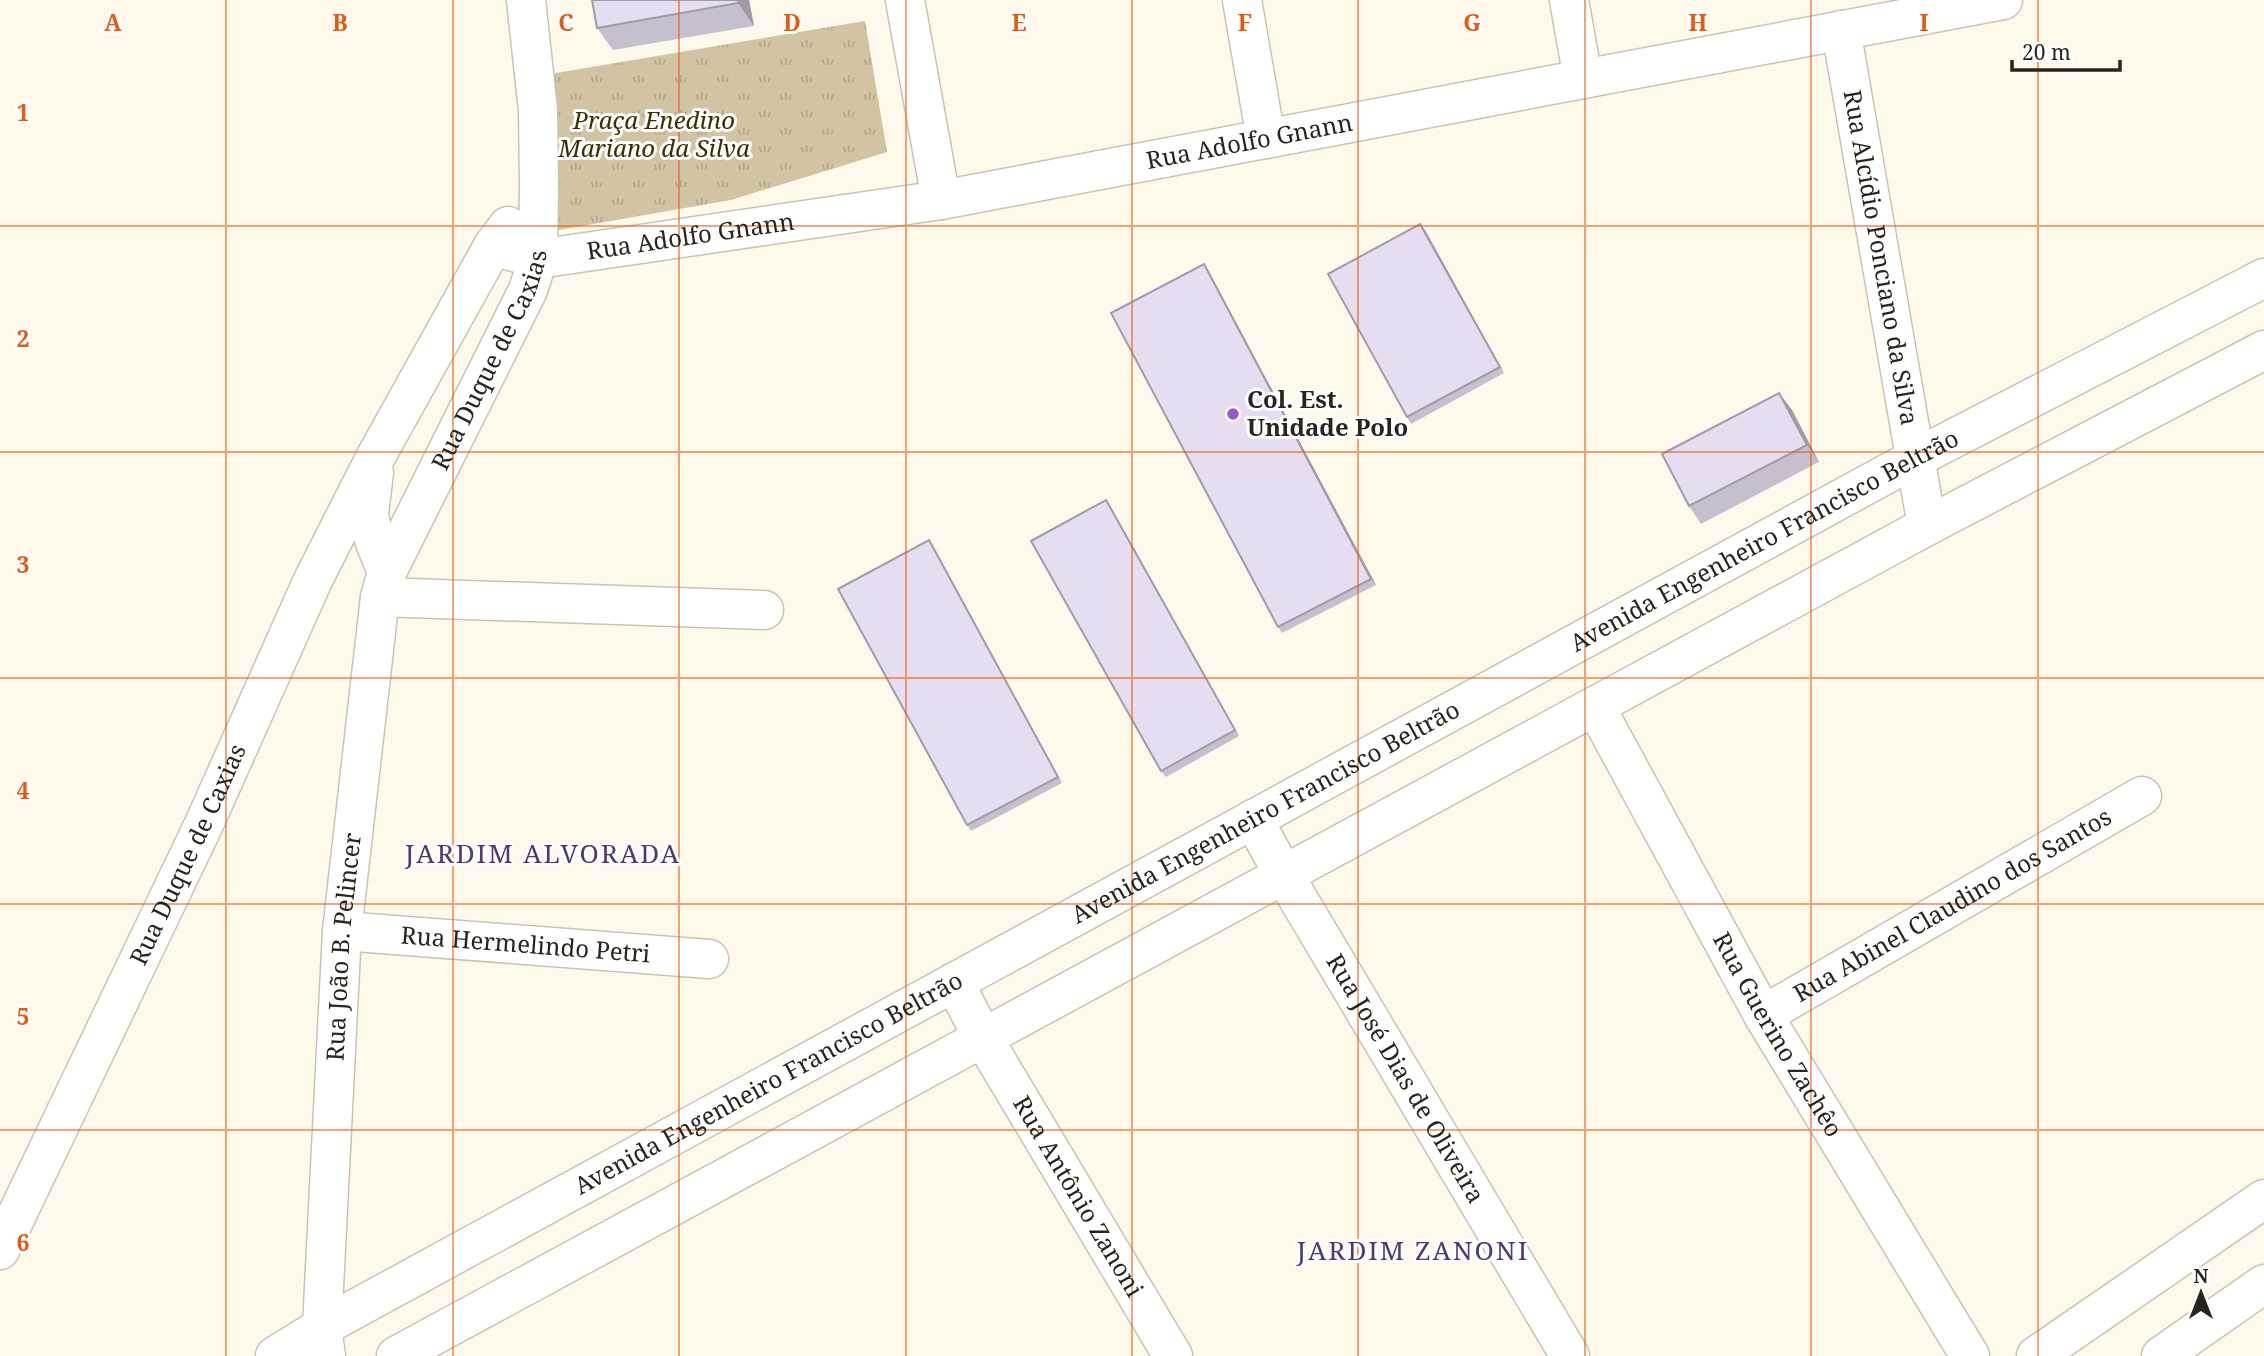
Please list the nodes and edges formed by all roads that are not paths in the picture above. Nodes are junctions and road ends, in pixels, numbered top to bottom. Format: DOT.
graph roads {
  1 [pos="526,0"];
  2 [pos="905,0"];
  3 [pos="1242,0"];
  4 [pos="1569,0"];
  5 [pos="2003,0"];
  6 [pos="1917,8"];
  7 [pos="1841,30"];
  8 [pos="1583,79"];
  9 [pos="1266,139"];
  10 [pos="539,186"];
  11 [pos="941,200"];
  12 [pos="493,246"];
  13 [pos="538,259"];
  14 [pos="2264,278"];
  15 [pos="2264,350"];
  16 [pos="375,458"];
  17 [pos="1914,459"];
  18 [pos="1927,526"];
  19 [pos="384,585"];
  20 [pos="764,610"];
  21 [pos="1595,706"];
  22 [pos="2142,796"];
  23 [pos="1253,819"];
  24 [pos="1283,875"];
  25 [pos="342,930"];
  26 [pos="709,959"];
  27 [pos="954,982"];
  28 [pos="1763,1015"];
  29 [pos="983,1038"];
  30 [pos="2264,1199"];
  31 [pos="0,1250"];
  32 [pos="2264,1284"];
  33 [pos="324,1341"];
  34 [pos="275,1356"];
  35 [pos="396,1356"];
  36 [pos="1173,1356"];
  37 [pos="1570,1356"];
  38 [pos="1970,1356"];
  39 [pos="2036,1356"];
  40 [pos="2161,1356"];
  1 -- 10 [label="street, Rua Duque de Caxias"];
  2 -- 11 [label="street"];
  3 -- 9 [label="street"];
  4 -- 8 [label="street"];
  5 -- 6 [label="street, Rua Adolfo Gnann"];
  6 -- 7 [label="street, Rua Adolfo Gnann"];
  7 -- 8 [label="street, Rua Adolfo Gnann"];
  7 -- 17 [label="street, Rua Alcídio Ponciano da Silva"];
  8 -- 9 [label="street, Rua Adolfo Gnann"];
  9 -- 11 [label="street, Rua Adolfo Gnann"];
  10 -- 12 [label="street, Rua Duque de Caxias"];
  10 -- 13 [label="street, Rua Duque de Caxias"];
  11 -- 13 [label="street, Rua Adolfo Gnann"];
  12 -- 13 [label="street, Rua Adolfo Gnann"];
  12 -- 16 [label="street, Rua Duque de Caxias"];
  13 -- 19 [label="street, Rua Duque de Caxias"];
  14 -- 17 [label="street, Avenida Engenheiro Francisco Beltrão"];
  15 -- 18 [label="street"];
  16 -- 19 [label="street, Rua Duque de Caxias"];
  16 -- 31 [label="street, Rua Duque de Caxias"];
  17 -- 18 [label="street, Rua Alcídio Ponciano da Silva"];
  17 -- 23 [label="street, Avenida Engenheiro Francisco Beltrão"];
  18 -- 21 [label="street"];
  19 -- 20 [label="street"];
  19 -- 25 [label="street, Rua João B. Pelincer"];
  21 -- 24 [label="street"];
  21 -- 28 [label="street, Rua Guerino Zachêo"];
  22 -- 28 [label="street, Rua Abinel Claudino dos Santos"];
  23 -- 24 [label="street, Rua José Dias de Oliveira"];
  23 -- 27 [label="street, Avenida Engenheiro Francisco Beltrão"];
  24 -- 29 [label="street"];
  24 -- 37 [label="street, Rua José Dias de Oliveira"];
  25 -- 26 [label="street, Rua Hermelindo Petri"];
  25 -- 33 [label="street, Rua João B. Pelincer"];
  27 -- 29 [label="street, Rua Antônio Zanoni"];
  27 -- 33 [label="street, Avenida Engenheiro Francisco Beltrão"];
  28 -- 38 [label="street, Rua Guerino Zachêo"];
  29 -- 35 [label="street"];
  29 -- 36 [label="street, Rua Antônio Zanoni"];
  30 -- 39 [label="street"];
  32 -- 40 [label="street"];
  33 -- 34 [label="street, Avenida Engenheiro Francisco Beltrão"];
}
